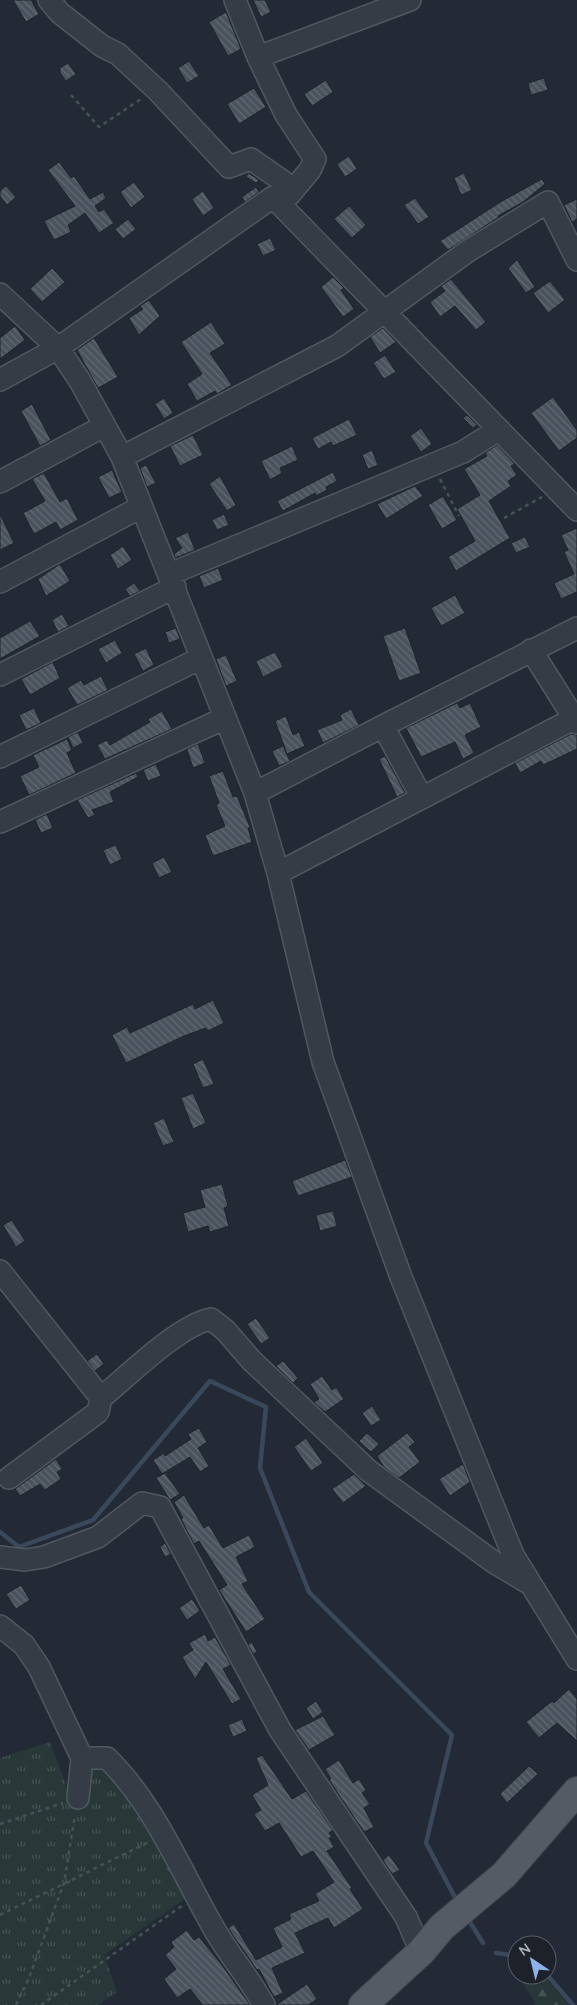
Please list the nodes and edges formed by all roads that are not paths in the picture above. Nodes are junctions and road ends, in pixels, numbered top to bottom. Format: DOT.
graph roads {
  1 [pos="49,0"];
  2 [pos="235,0"];
  3 [pos="410,0"];
  4 [pos="258,57"];
  5 [pos="284,198"];
  6 [pos="577,260"];
  7 [pos="3,302"];
  8 [pos="384,314"];
  9 [pos="58,348"];
  10 [pos="0,380"];
  11 [pos="104,426"];
  12 [pos="498,430"];
  13 [pos="122,457"];
  14 [pos="0,482"];
  15 [pos="141,507"];
  16 [pos="577,510"];
  17 [pos="172,581"];
  18 [pos="0,582"];
  19 [pos="577,628"];
  20 [pos="531,650"];
  21 [pos="201,658"];
  22 [pos="0,675"];
  23 [pos="225,718"];
  24 [pos="576,719"];
  25 [pos="383,726"];
  26 [pos="0,757"];
  27 [pos="255,793"];
  28 [pos="422,798"];
  29 [pos="0,822"];
  30 [pos="278,874"];
  31 [pos="0,1271"];
  32 [pos="101,1398"];
  33 [pos="9,1478"];
  34 [pos="0,1557"];
  35 [pos="532,1585"];
  36 [pos="0,1626"];
  37 [pos="577,1659"];
  38 [pos="82,1758"];
  39 [pos="577,1792"];
  40 [pos="78,1798"];
  41 [pos="421,1952"];
  42 [pos="264,2005"];
  43 [pos="363,2005"];
  1 -- 5 [label="street"];
  2 -- 4 [label="street"];
  3 -- 4 [label="street"];
  4 -- 5 [label="street"];
  5 -- 8 [label="street"];
  5 -- 9 [label="street"];
  6 -- 8 [label="street"];
  7 -- 9 [label="street"];
  8 -- 12 [label="street"];
  8 -- 13 [label="street"];
  9 -- 10 [label="street"];
  9 -- 11 [label="street"];
  11 -- 13 [label="street"];
  11 -- 14 [label="street"];
  12 -- 16 [label="street"];
  12 -- 17 [label="street"];
  13 -- 15 [label="street"];
  15 -- 17 [label="street"];
  15 -- 18 [label="street"];
  17 -- 21 [label="street"];
  17 -- 22 [label="street"];
  19 -- 20 [label="street"];
  20 -- 24 [label="street"];
  20 -- 25 [label="street"];
  21 -- 23 [label="street"];
  21 -- 26 [label="street"];
  23 -- 27 [label="street"];
  23 -- 29 [label="street"];
  24 -- 28 [label="street"];
  25 -- 27 [label="street"];
  25 -- 28 [label="street"];
  27 -- 30 [label="street"];
  28 -- 30 [label="street"];
  30 -- 35 [label="street"];
  31 -- 32 [label="street"];
  32 -- 33 [label="street"];
  32 -- 35 [label="street"];
  34 -- 41 [label="street"];
  35 -- 37 [label="street"];
  36 -- 38 [label="street"];
  38 -- 40 [label="street"];
  38 -- 42 [label="street"];
  39 -- 41 [label="main road"];
  41 -- 43 [label="main road"];
}
